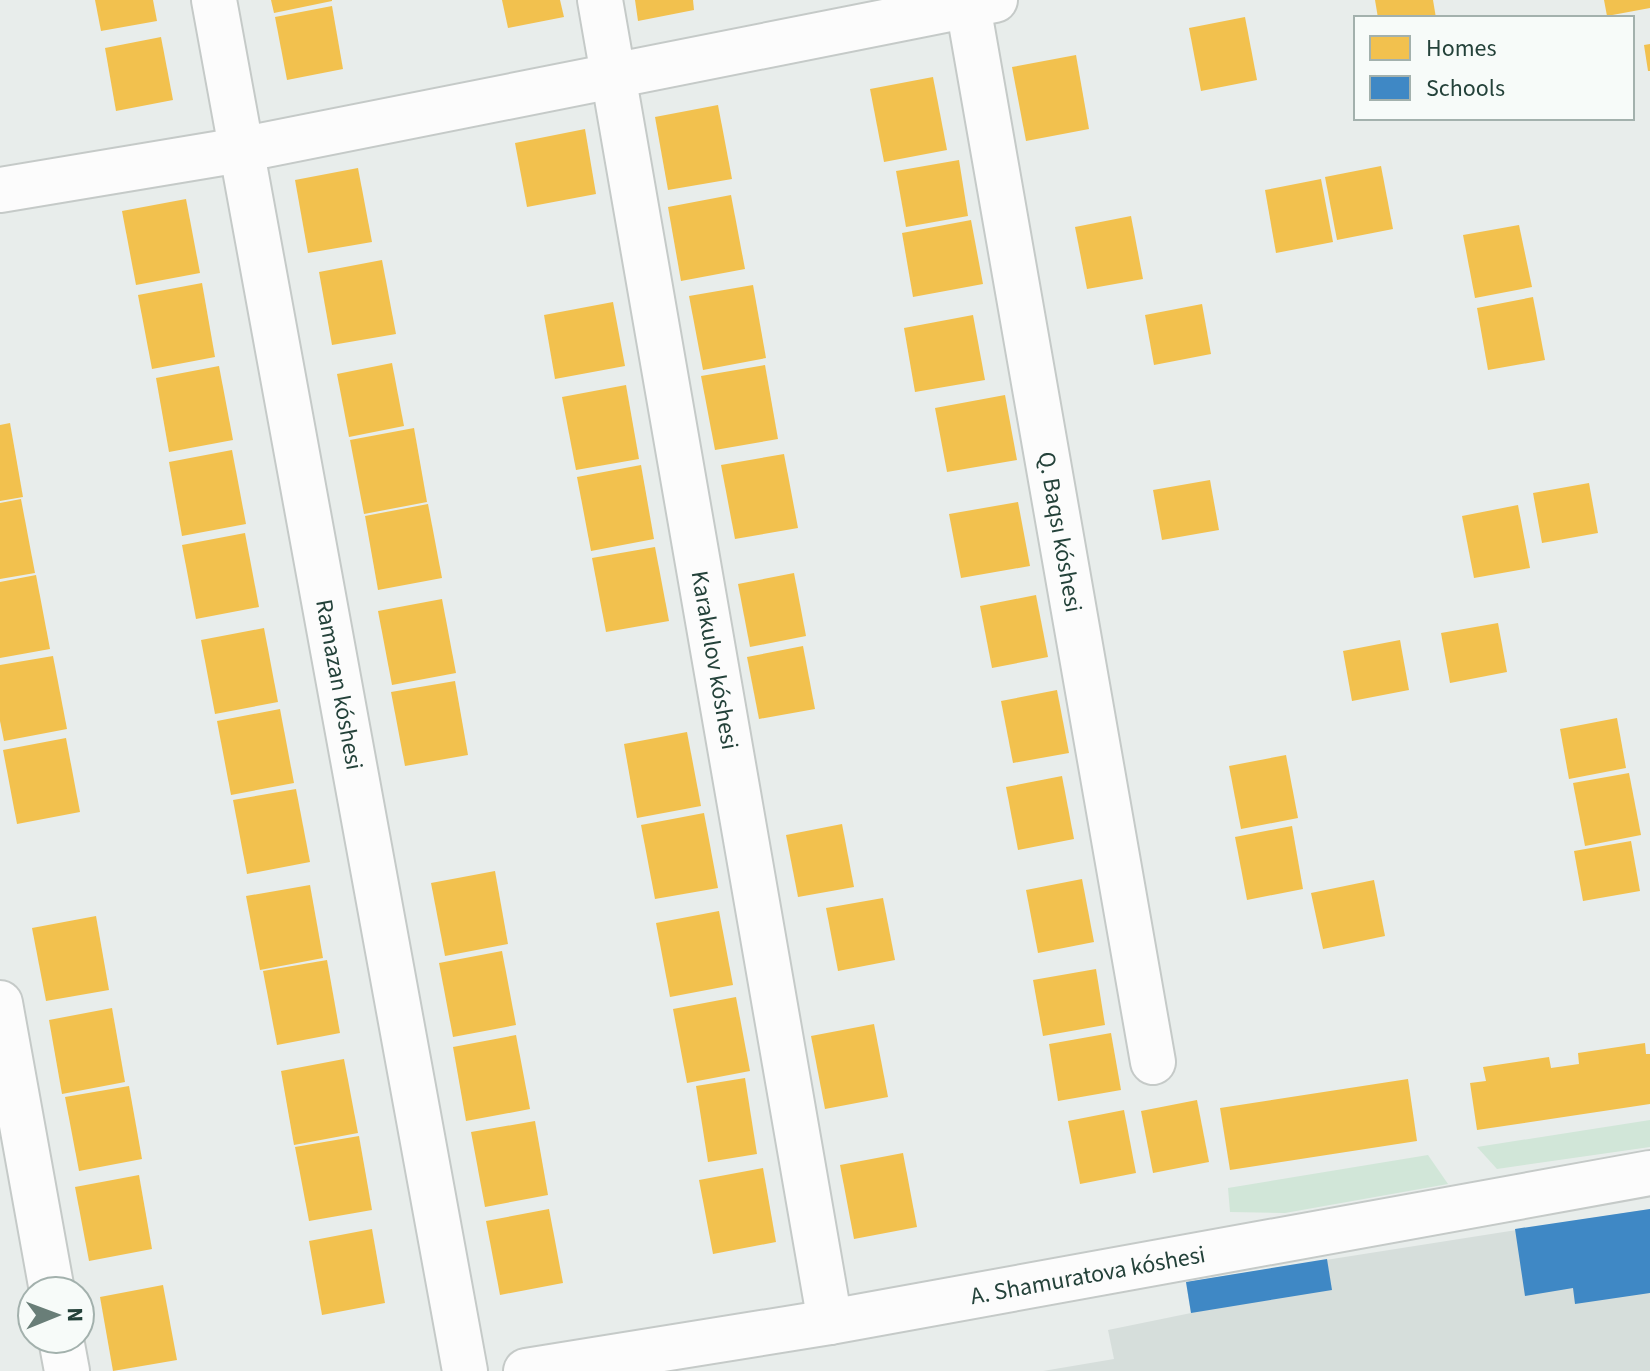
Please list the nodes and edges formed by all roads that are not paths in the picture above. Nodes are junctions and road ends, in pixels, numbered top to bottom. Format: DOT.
graph roads {
  1 [pos="214,0"];
  2 [pos="600,0"];
  3 [pos="976,2"];
  4 [pos="614,76"];
  5 [pos="240,150"];
  6 [pos="0,190"];
  7 [pos="0,1003"];
  8 [pos="1153,1062"];
  9 [pos="1650,1173"];
  10 [pos="49,1275"];
  11 [pos="830,1322"];
  12 [pos="465,1371"];
  13 [pos="526,1371"];
  1 -- 5 [label="street, Ramazan kóshesi"];
  2 -- 4 [label="street, Karakulov kóshesi"];
  3 -- 4 [label="street"];
  3 -- 8 [label="street, Q. Baqsı kóshesi"];
  4 -- 5 [label="street"];
  4 -- 11 [label="street, Karakulov kóshesi"];
  5 -- 6 [label="street"];
  5 -- 12 [label="street, Ramazan kóshesi"];
  7 -- 10 [label="street"];
  9 -- 11 [label="street, A. Shamuratova kóshesi"];
  11 -- 13 [label="street, A. Shamuratova kóshesi"];
}
